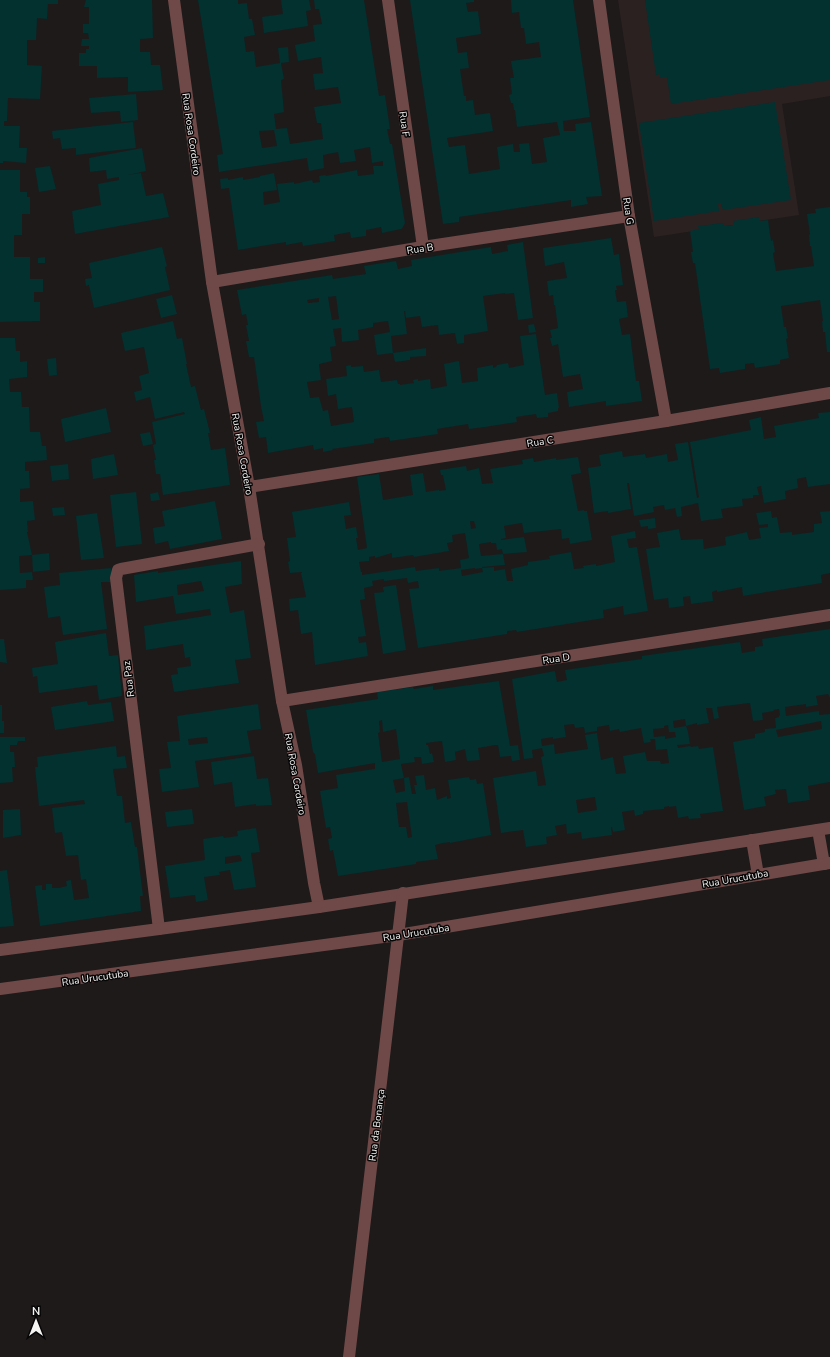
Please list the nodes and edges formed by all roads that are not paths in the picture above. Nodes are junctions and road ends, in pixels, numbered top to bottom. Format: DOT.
graph roads {
  1 [pos="174,0"];
  2 [pos="388,0"];
  3 [pos="599,0"];
  4 [pos="629,216"];
  5 [pos="423,247"];
  6 [pos="212,282"];
  7 [pos="830,393"];
  8 [pos="666,422"];
  9 [pos="249,487"];
  10 [pos="259,544"];
  11 [pos="830,615"];
  12 [pos="282,701"];
  13 [pos="824,829"];
  14 [pos="752,840"];
  15 [pos="827,863"];
  16 [pos="758,875"];
  17 [pos="403,893"];
  18 [pos="319,907"];
  19 [pos="159,930"];
  20 [pos="398,935"];
  21 [pos="0,950"];
  22 [pos="0,989"];
  23 [pos="349,1357"];
  1 -- 6 [label="street, Rua Rosa Cordeiro"];
  2 -- 5 [label="street, Rua F"];
  3 -- 4 [label="street, Rua G"];
  4 -- 5 [label="street, Rua B"];
  4 -- 8 [label="street, Rua G"];
  5 -- 6 [label="street, Rua B"];
  6 -- 9 [label="street, Rua Rosa Cordeiro"];
  7 -- 8 [label="street, Rua C"];
  8 -- 9 [label="street, Rua C"];
  9 -- 10 [label="street, Rua Rosa Cordeiro"];
  10 -- 12 [label="street, Rua Rosa Cordeiro"];
  10 -- 19 [label="street, Rua Paz"];
  11 -- 12 [label="street, Rua D"];
  12 -- 18 [label="street, Rua Rosa Cordeiro"];
  13 -- 14 [label="street"];
  13 -- 15 [label="street"];
  14 -- 16 [label="street"];
  14 -- 17 [label="street"];
  15 -- 16 [label="street, Rua Urucutuba"];
  16 -- 20 [label="street, Rua Urucutuba"];
  17 -- 18 [label="street"];
  17 -- 20 [label="street, Rua da Bonança"];
  18 -- 19 [label="street"];
  19 -- 21 [label="street"];
  20 -- 22 [label="street, Rua Urucutuba"];
  20 -- 23 [label="street, Rua da Bonança"];
}
